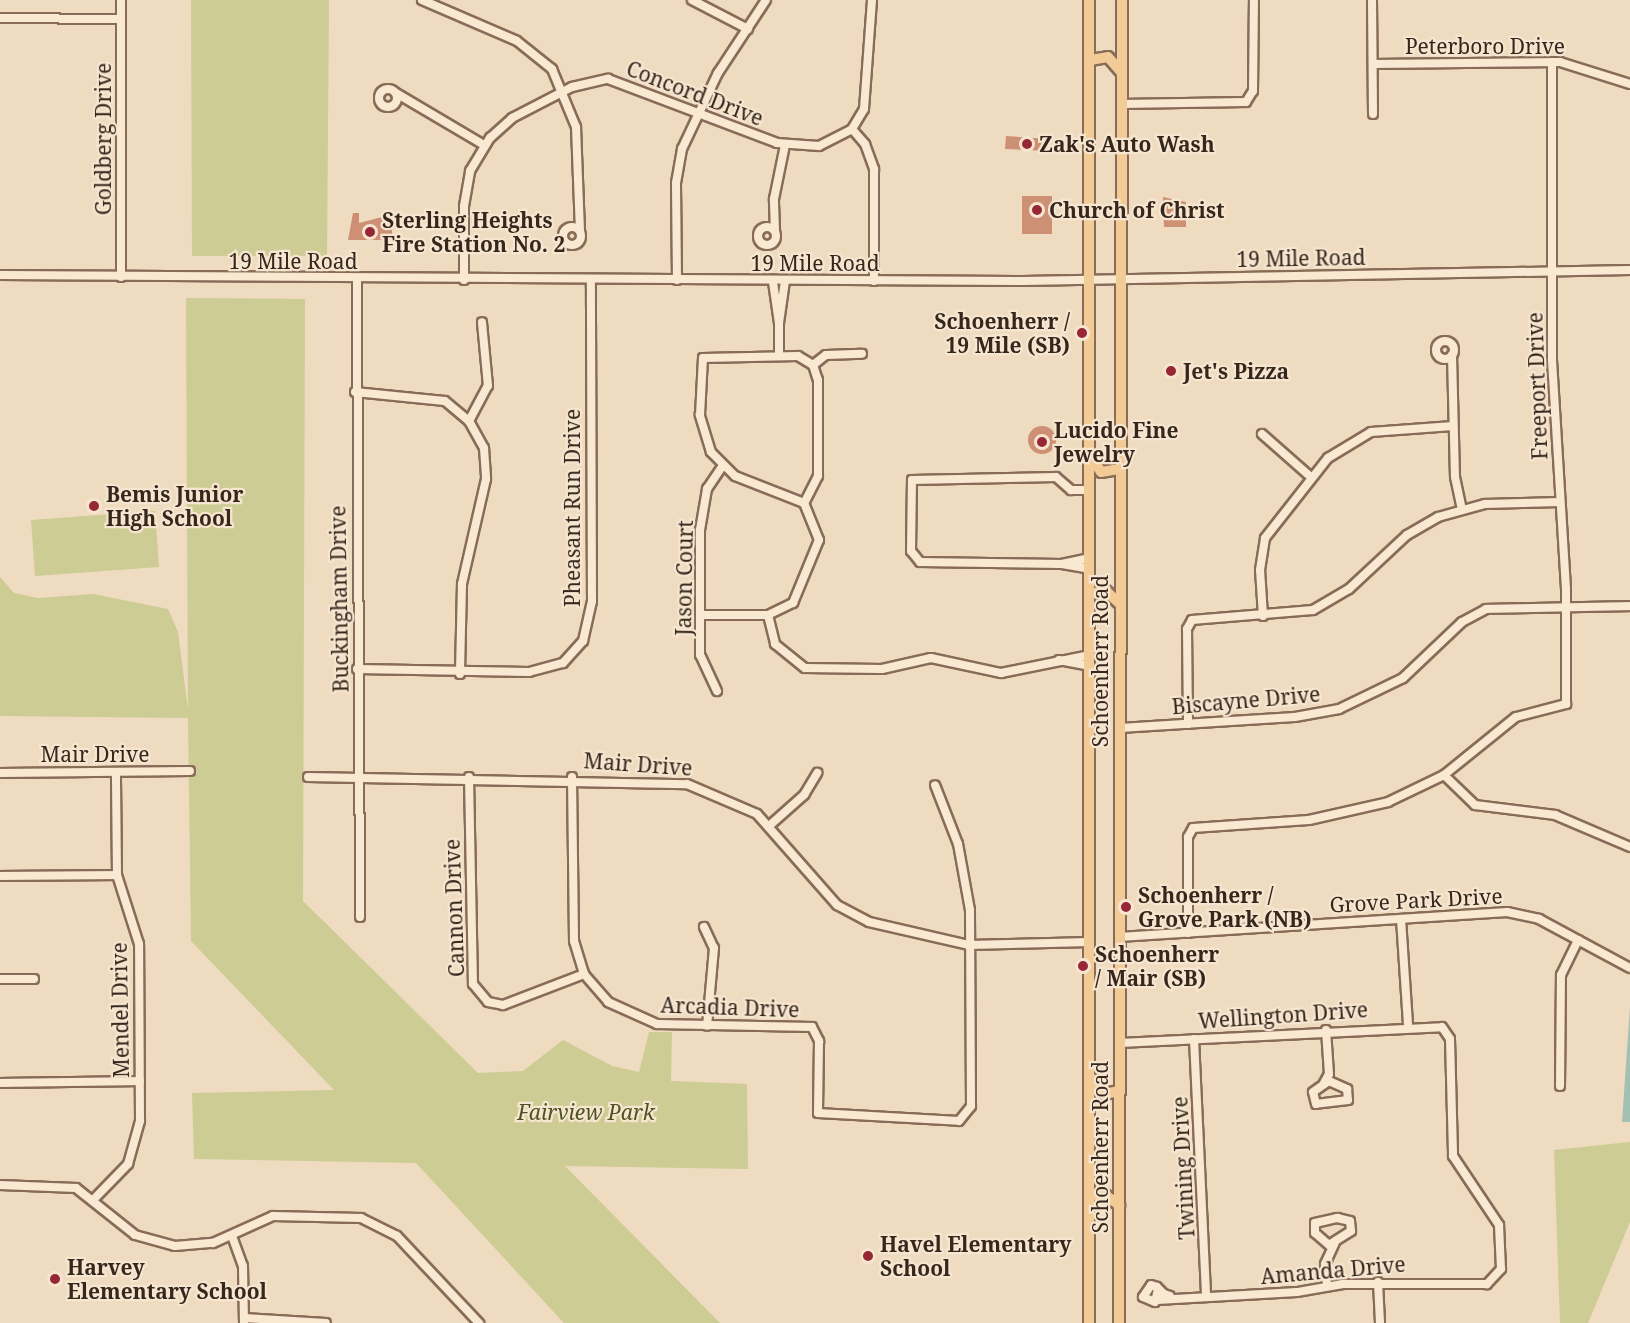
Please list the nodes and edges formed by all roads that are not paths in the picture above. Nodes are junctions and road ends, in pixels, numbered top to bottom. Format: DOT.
graph roads {
  1 [pos="121,0"];
  2 [pos="422,0"];
  3 [pos="692,0"];
  4 [pos="765,0"];
  5 [pos="872,0"];
  6 [pos="1089,0"];
  7 [pos="1122,0"];
  8 [pos="1254,0"];
  9 [pos="1372,0"];
  10 [pos="0,18"];
  11 [pos="122,19"];
  12 [pos="748,29"];
  13 [pos="1090,60"];
  14 [pos="1551,62"];
  15 [pos="1373,64"];
  16 [pos="1121,73"];
  17 [pos="1630,84"];
  18 [pos="564,91"];
  19 [pos="396,93"];
  20 [pos="406,99"];
  21 [pos="1121,104"];
  22 [pos="395,105"];
  23 [pos="698,110"];
  24 [pos="1373,114"];
  25 [pos="852,129"];
  26 [pos="484,145"];
  27 [pos="785,145"];
  28 [pos="576,219"];
  29 [pos="772,220"];
  30 [pos="568,227"];
  31 [pos="764,228"];
  32 [pos="580,230"];
  33 [pos="775,231"];
  34 [pos="1630,270"];
  35 [pos="1552,272"];
  36 [pos="0,275"];
  37 [pos="121,277"];
  38 [pos="1090,279"];
  39 [pos="1120,279"];
  40 [pos="357,280"];
  41 [pos="464,280"];
  42 [pos="591,280"];
  43 [pos="677,280"];
  44 [pos="874,280"];
  45 [pos="785,281"];
  46 [pos="773,282"];
  47 [pos="482,322"];
  48 [pos="779,323"];
  49 [pos="862,354"];
  50 [pos="779,355"];
  51 [pos="1450,360"];
  52 [pos="813,365"];
  53 [pos="355,392"];
  54 [pos="469,421"];
  55 [pos="1453,426"];
  56 [pos="1262,434"];
  57 [pos="1090,456"];
  58 [pos="722,467"];
  59 [pos="1119,469"];
  60 [pos="1311,477"];
  61 [pos="1090,490"];
  62 [pos="1560,502"];
  63 [pos="804,503"];
  64 [pos="1462,509"];
  65 [pos="1090,563"];
  66 [pos="1090,594"];
  67 [pos="1120,604"];
  68 [pos="1630,606"];
  69 [pos="1566,607"];
  70 [pos="700,615"];
  71 [pos="768,615"];
  72 [pos="1263,616"];
  73 [pos="1090,661"];
  74 [pos="357,669"];
  75 [pos="460,674"];
  76 [pos="717,691"];
  77 [pos="1188,724"];
  78 [pos="1120,728"];
  79 [pos="190,771"];
  80 [pos="116,772"];
  81 [pos="0,773"];
  82 [pos="817,773"];
  83 [pos="1444,775"];
  84 [pos="308,777"];
  85 [pos="360,777"];
  86 [pos="469,777"];
  87 [pos="572,777"];
  88 [pos="935,785"];
  89 [pos="769,826"];
  90 [pos="1630,847"];
  91 [pos="117,875"];
  92 [pos="0,876"];
  93 [pos="360,917"];
  94 [pos="1401,919"];
  95 [pos="704,927"];
  96 [pos="1188,933"];
  97 [pos="1119,937"];
  98 [pos="1578,940"];
  99 [pos="1090,942"];
  100 [pos="969,945"];
  101 [pos="1630,968"];
  102 [pos="584,974"];
  103 [pos="34,979"];
  104 [pos="0,980"];
  105 [pos="1408,1024"];
  106 [pos="707,1026"];
  107 [pos="1326,1030"];
  108 [pos="1194,1039"];
  109 [pos="1120,1043"];
  110 [pos="1329,1074"];
  111 [pos="1090,1075"];
  112 [pos="140,1081"];
  113 [pos="0,1083"];
  114 [pos="1324,1083"];
  115 [pos="1336,1084"];
  116 [pos="1560,1086"];
  117 [pos="1120,1091"];
  118 [pos="0,1185"];
  119 [pos="1090,1196"];
  120 [pos="94,1199"];
  121 [pos="1119,1205"];
  122 [pos="232,1236"];
  123 [pos="1322,1242"];
  124 [pos="1335,1243"];
  125 [pos="1328,1253"];
  126 [pos="1497,1278"];
  127 [pos="1378,1282"];
  128 [pos="1326,1285"];
  129 [pos="1158,1289"];
  130 [pos="1206,1296"];
  131 [pos="1171,1297"];
  132 [pos="1157,1300"];
  133 [pos="244,1321"];
  134 [pos="326,1323"];
  135 [pos="479,1323"];
  136 [pos="1089,1323"];
  137 [pos="1119,1323"];
  138 [pos="1380,1323"];
  1 -- 11 [label="street, Goldberg Drive"];
  2 -- 18 [label="street"];
  3 -- 12 [label="street"];
  4 -- 12 [label="street"];
  5 -- 25 [label="street"];
  6 -- 13 [label="main road, Schoenherr Road"];
  7 -- 16 [label="main road, Schoenherr Road"];
  8 -- 21 [label="street"];
  9 -- 15 [label="street"];
  10 -- 11 [label="street"];
  11 -- 37 [label="street, Goldberg Drive"];
  12 -- 23 [label="street"];
  13 -- 16 [label="main road"];
  13 -- 38 [label="main road, Schoenherr Road"];
  14 -- 15 [label="street, Peterboro Drive"];
  14 -- 17 [label="street, Peterboro Drive"];
  14 -- 35 [label="street, Freeport Drive"];
  15 -- 24 [label="street"];
  16 -- 21 [label="main road, Schoenherr Road"];
  18 -- 23 [label="street, Concord Drive"];
  18 -- 26 [label="street, Concord Drive"];
  18 -- 28 [label="street"];
  19 -- 20 [label="street"];
  19 -- 22 [label="street"];
  19 -- 22 [label="street"];
  20 -- 22 [label="street"];
  20 -- 26 [label="street"];
  21 -- 39 [label="main road, Schoenherr Road"];
  23 -- 27 [label="street, Concord Drive"];
  23 -- 43 [label="street"];
  25 -- 27 [label="street, Concord Drive"];
  25 -- 44 [label="street"];
  26 -- 41 [label="street"];
  27 -- 29 [label="street"];
  28 -- 30 [label="street"];
  28 -- 32 [label="street"];
  29 -- 31 [label="street"];
  29 -- 33 [label="street"];
  30 -- 32 [label="street"];
  30 -- 32 [label="street"];
  31 -- 33 [label="street"];
  31 -- 33 [label="street"];
  34 -- 35 [label="street, 19 Mile Road"];
  35 -- 39 [label="street, 19 Mile Road"];
  35 -- 62 [label="street, Freeport Drive"];
  36 -- 37 [label="street, 19 Mile Road"];
  37 -- 40 [label="street, 19 Mile Road"];
  38 -- 39 [label="street, 19 Mile Road"];
  38 -- 44 [label="street, 19 Mile Road"];
  38 -- 57 [label="main road, Schoenherr Road"];
  39 -- 59 [label="main road, Schoenherr Road"];
  40 -- 41 [label="street, 19 Mile Road"];
  40 -- 53 [label="street, Buckingham Drive"];
  41 -- 42 [label="street, 19 Mile Road"];
  42 -- 43 [label="street, 19 Mile Road"];
  42 -- 75 [label="street, Pheasant Run Drive"];
  43 -- 46 [label="street, 19 Mile Road"];
  44 -- 45 [label="street, 19 Mile Road"];
  45 -- 46 [label="street, 19 Mile Road"];
  45 -- 48 [label="street"];
  46 -- 48 [label="street"];
  47 -- 54 [label="street"];
  48 -- 50 [label="street"];
  49 -- 52 [label="street"];
  50 -- 52 [label="street"];
  50 -- 58 [label="street"];
  51 -- 51 [label="street"];
  51 -- 55 [label="street"];
  52 -- 63 [label="street"];
  53 -- 54 [label="street"];
  53 -- 74 [label="street, Buckingham Drive"];
  54 -- 75 [label="street"];
  55 -- 60 [label="street"];
  55 -- 64 [label="street"];
  56 -- 60 [label="street"];
  57 -- 59 [label="main road"];
  57 -- 61 [label="main road, Schoenherr Road"];
  58 -- 63 [label="street"];
  58 -- 70 [label="street, Jason Court"];
  59 -- 67 [label="main road, Schoenherr Road"];
  60 -- 72 [label="street"];
  61 -- 65 [label="main road, Schoenherr Road"];
  61 -- 65 [label="street"];
  62 -- 64 [label="street"];
  62 -- 69 [label="street, Freeport Drive"];
  63 -- 71 [label="street"];
  64 -- 72 [label="street"];
  65 -- 66 [label="main road, Schoenherr Road"];
  66 -- 67 [label="main road"];
  66 -- 73 [label="main road, Schoenherr Road"];
  67 -- 78 [label="main road, Schoenherr Road"];
  68 -- 69 [label="street, Biscayne Drive"];
  69 -- 77 [label="street, Biscayne Drive"];
  69 -- 83 [label="street, Freeport Drive"];
  70 -- 71 [label="street"];
  70 -- 76 [label="street, Jason Court"];
  71 -- 73 [label="street"];
  72 -- 77 [label="street"];
  73 -- 99 [label="main road, Schoenherr Road"];
  74 -- 75 [label="street, Pheasant Run Drive"];
  74 -- 85 [label="street, Buckingham Drive"];
  77 -- 78 [label="street, Biscayne Drive"];
  78 -- 97 [label="main road, Schoenherr Road"];
  79 -- 80 [label="street, Mair Drive"];
  80 -- 81 [label="street, Mair Drive"];
  80 -- 91 [label="street, Mendel Drive"];
  82 -- 89 [label="street"];
  83 -- 90 [label="street"];
  83 -- 96 [label="street"];
  84 -- 85 [label="street, Mair Drive"];
  85 -- 86 [label="street, Mair Drive"];
  85 -- 93 [label="street, Buckingham Drive"];
  86 -- 87 [label="street, Mair Drive"];
  86 -- 102 [label="street, Cannon Drive"];
  87 -- 89 [label="street, Mair Drive"];
  87 -- 102 [label="street, Arcadia Drive"];
  88 -- 100 [label="street"];
  89 -- 100 [label="street, Mair Drive"];
  91 -- 92 [label="street"];
  91 -- 112 [label="street, Mendel Drive"];
  94 -- 96 [label="street, Grove Park Drive"];
  94 -- 98 [label="street, Grove Park Drive"];
  94 -- 105 [label="street"];
  95 -- 106 [label="street"];
  96 -- 97 [label="street, Grove Park Drive"];
  97 -- 109 [label="main road, Schoenherr Road"];
  98 -- 101 [label="street, Grove Park Drive"];
  98 -- 116 [label="street"];
  99 -- 100 [label="street, Mair Drive"];
  99 -- 111 [label="main road, Schoenherr Road"];
  100 -- 106 [label="street, Arcadia Drive"];
  102 -- 106 [label="street, Arcadia Drive"];
  103 -- 104 [label="street"];
  105 -- 107 [label="street, Wellington Drive"];
  105 -- 126 [label="street, Wellington Drive"];
  107 -- 108 [label="street, Wellington Drive"];
  107 -- 110 [label="street"];
  108 -- 109 [label="street, Wellington Drive"];
  108 -- 130 [label="street, Twining Drive"];
  109 -- 117 [label="main road, Schoenherr Road"];
  110 -- 114 [label="street"];
  110 -- 115 [label="street"];
  111 -- 117 [label="main road"];
  111 -- 119 [label="main road, Schoenherr Road"];
  112 -- 113 [label="street"];
  112 -- 120 [label="street, Mendel Drive"];
  114 -- 115 [label="street"];
  114 -- 115 [label="street"];
  117 -- 121 [label="main road, Schoenherr Road"];
  118 -- 120 [label="street"];
  119 -- 121 [label="main road"];
  119 -- 136 [label="main road, Schoenherr Road"];
  120 -- 122 [label="street"];
  121 -- 137 [label="main road, Schoenherr Road"];
  122 -- 133 [label="street"];
  122 -- 135 [label="street"];
  123 -- 124 [label="street"];
  123 -- 124 [label="street"];
  123 -- 125 [label="street"];
  124 -- 125 [label="street"];
  125 -- 128 [label="street"];
  126 -- 127 [label="street, Amanda Drive"];
  127 -- 128 [label="street, Amanda Drive"];
  127 -- 138 [label="street"];
  128 -- 130 [label="street, Amanda Drive"];
  129 -- 131 [label="street"];
  129 -- 132 [label="street"];
  129 -- 132 [label="street"];
  130 -- 131 [label="street, Amanda Drive"];
  131 -- 132 [label="street, Amanda Drive"];
  133 -- 134 [label="street"];
}
